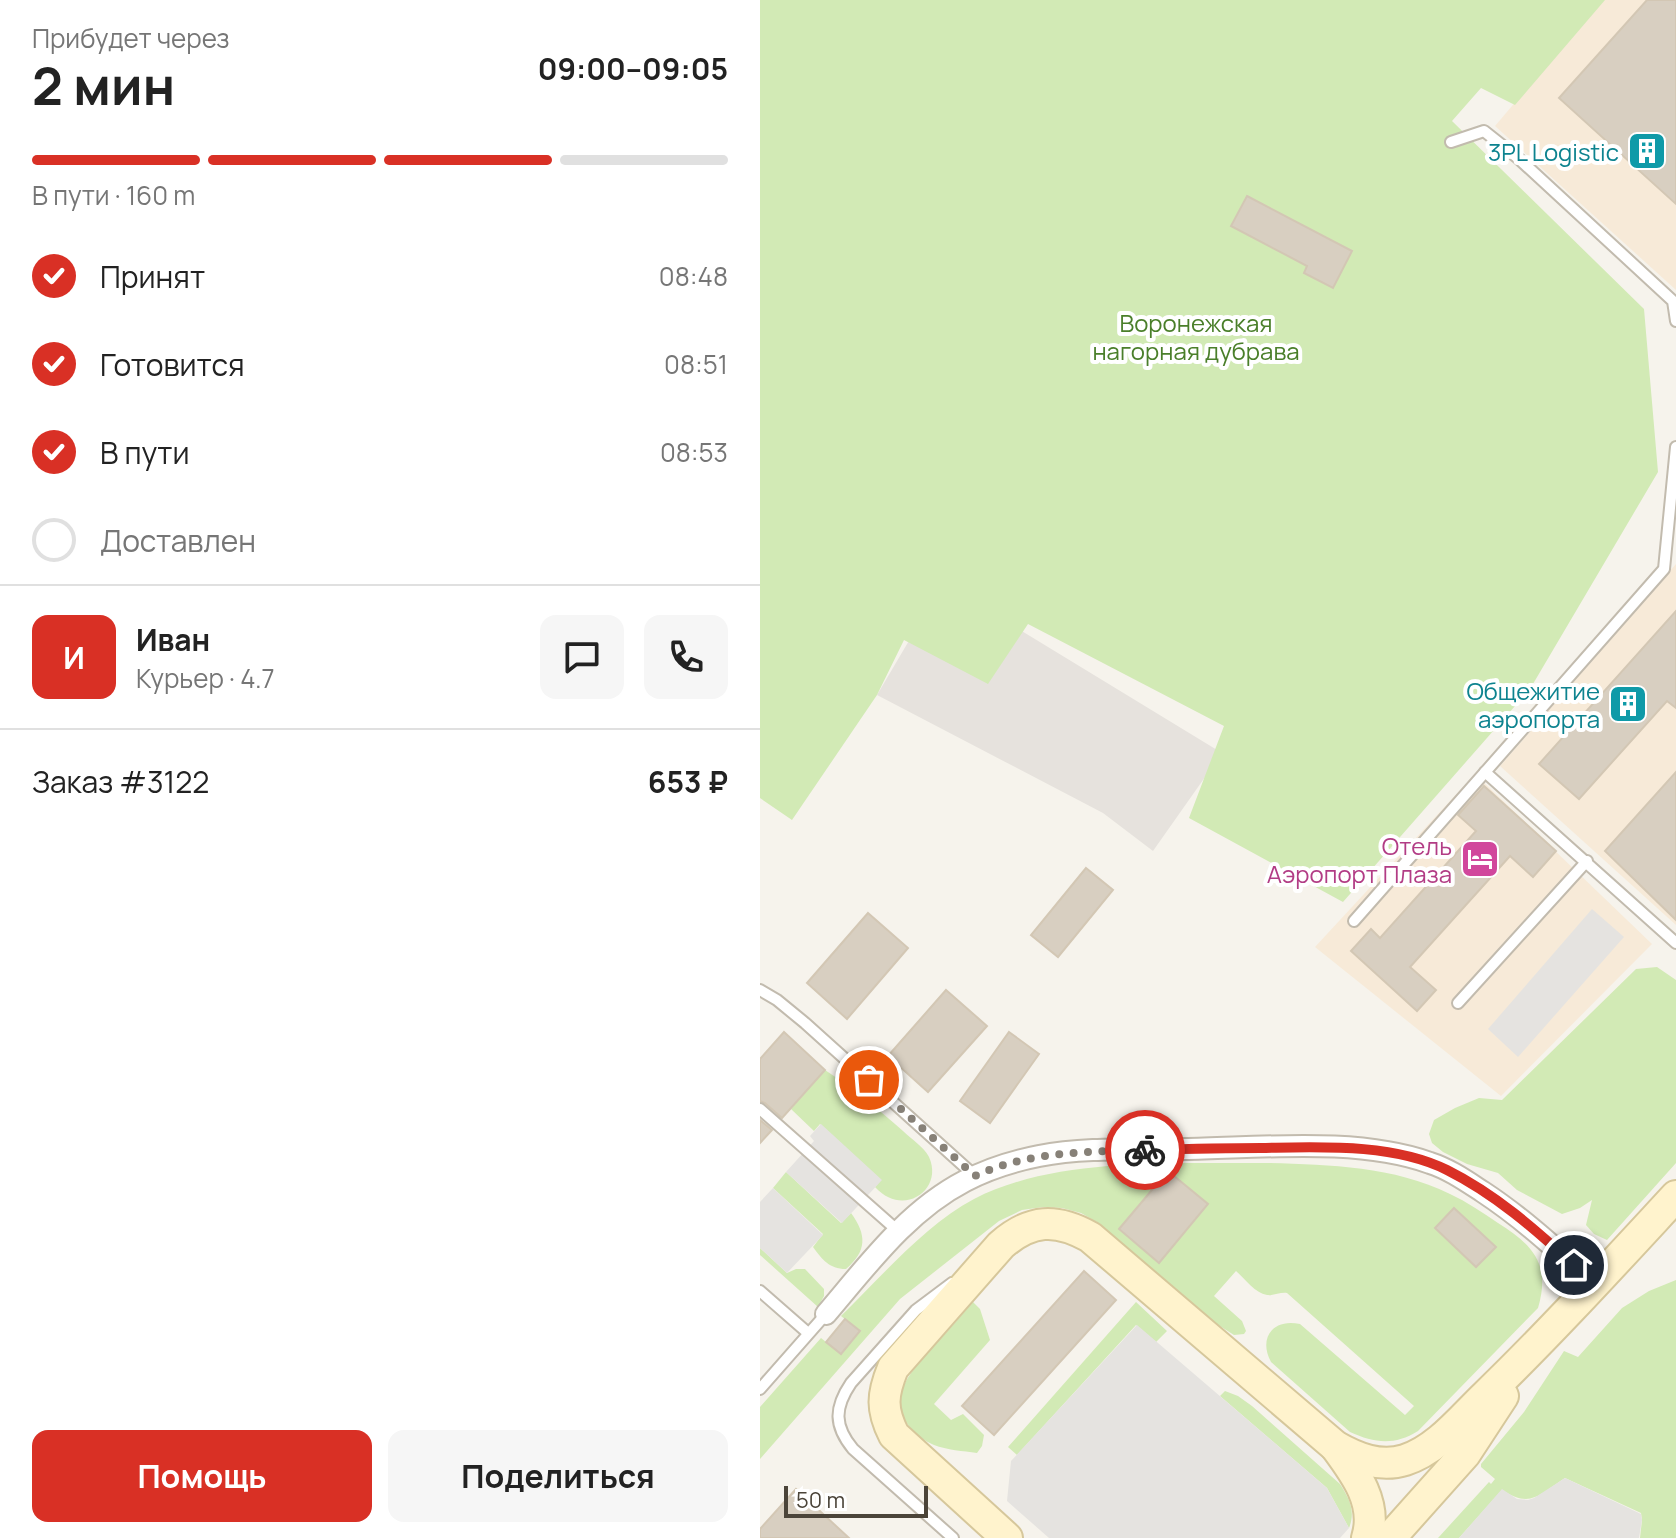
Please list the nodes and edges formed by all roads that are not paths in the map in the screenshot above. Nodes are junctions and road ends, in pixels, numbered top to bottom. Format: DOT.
graph roads {
  1 [pos="1451,142"];
  2 [pos="1676,321"];
  3 [pos="1676,447"];
  4 [pos="1485,772"];
  5 [pos="1587,861"];
  6 [pos="1354,921"];
  7 [pos="1676,943"];
  8 [pos="760,990"];
  9 [pos="1458,1003"];
  10 [pos="760,1109"];
  11 [pos="975,1176"];
  12 [pos="1676,1196"];
  13 [pos="898,1231"];
  14 [pos="1001,1245"];
  15 [pos="1595,1284"];
  16 [pos="760,1291"];
  17 [pos="826,1314"];
  18 [pos="808,1333"];
  19 [pos="1538,1345"];
  20 [pos="760,1389"];
  21 [pos="1335,1446"];
  22 [pos="953,1538"];
  23 [pos="1007,1538"];
  24 [pos="1367,1538"];
  25 [pos="1390,1538"];
  1 -- 2 [label="lane"];
  3 -- 4 [label="lane"];
  4 -- 5 [label="lane"];
  4 -- 6 [label="lane"];
  5 -- 7 [label="lane"];
  5 -- 9 [label="lane"];
  8 -- 11 [label="lane"];
  10 -- 13 [label="lane"];
  11 -- 13 [label="street"];
  11 -- 15 [label="street"];
  12 -- 15 [label="main road"];
  13 -- 17 [label="street"];
  14 -- 21 [label="main road"];
  14 -- 22 [label="lane"];
  14 -- 23 [label="main road"];
  15 -- 19 [label="main road"];
  16 -- 18 [label="lane"];
  17 -- 18 [label="lane"];
  18 -- 20 [label="lane"];
  19 -- 21 [label="main road"];
  19 -- 25 [label="main road"];
  21 -- 24 [label="main road"];
}
